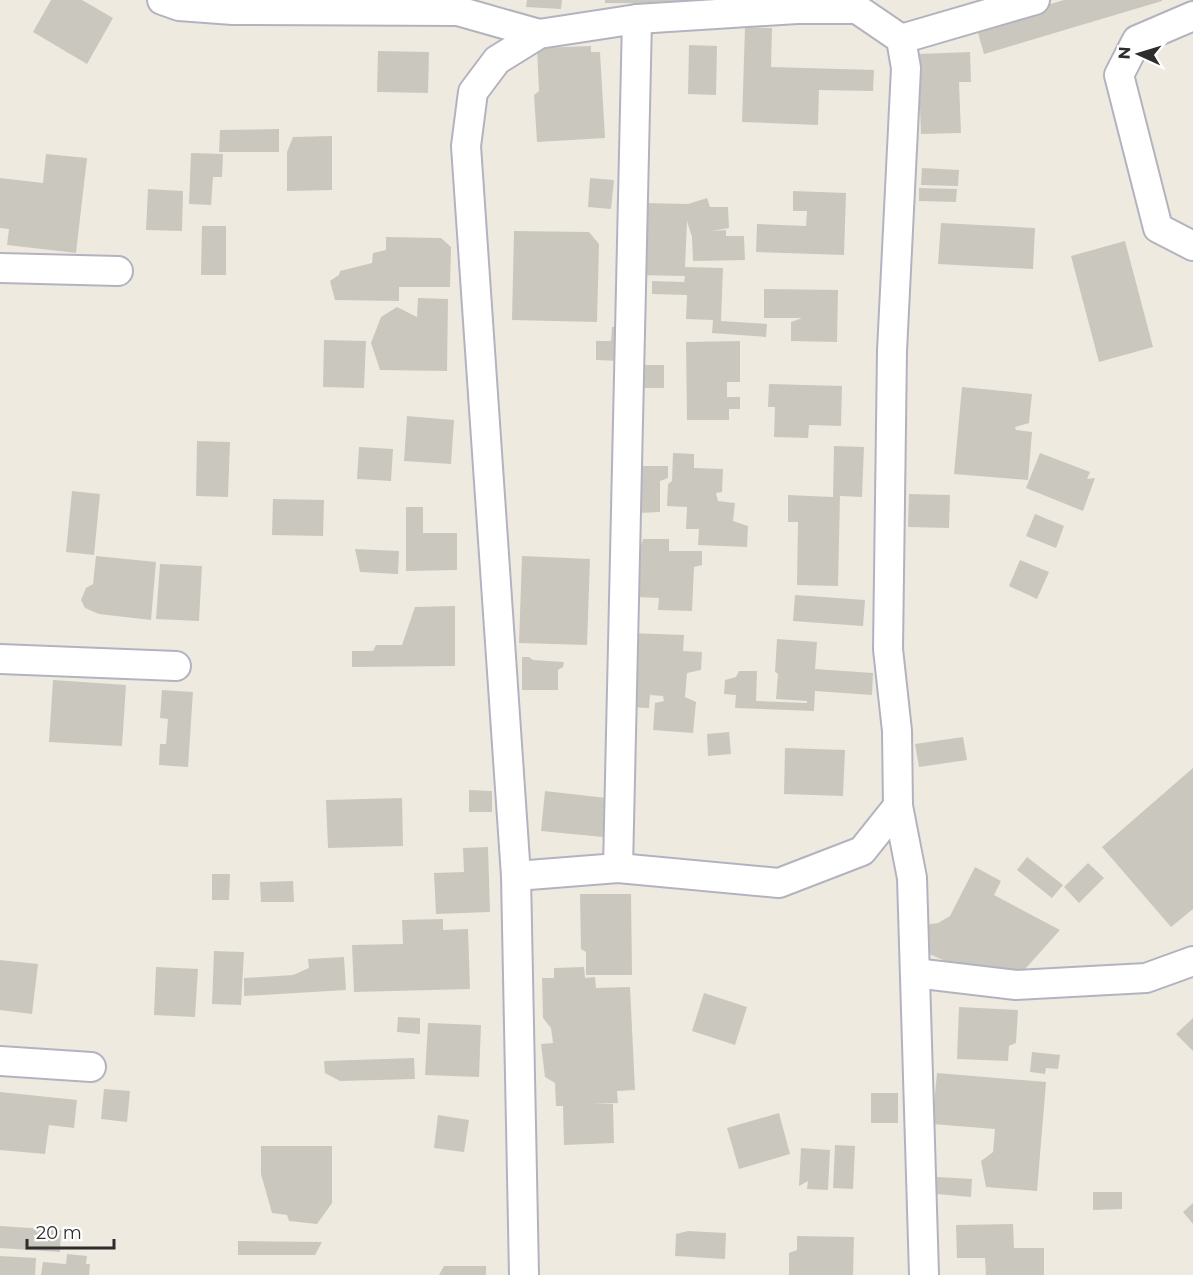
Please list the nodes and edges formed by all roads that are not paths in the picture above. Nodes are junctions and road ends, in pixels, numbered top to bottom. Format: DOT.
graph roads {
  1 [pos="162,0"];
  2 [pos="1035,0"];
  3 [pos="813,4"];
  4 [pos="1193,16"];
  5 [pos="637,20"];
  6 [pos="539,34"];
  7 [pos="901,39"];
  8 [pos="1193,246"];
  9 [pos="0,268"];
  10 [pos="118,272"];
  11 [pos="0,659"];
  12 [pos="176,666"];
  13 [pos="898,806"];
  14 [pos="618,868"];
  15 [pos="516,876"];
  16 [pos="1193,961"];
  17 [pos="915,973"];
  18 [pos="0,1061"];
  19 [pos="91,1067"];
  20 [pos="525,1275"];
  21 [pos="924,1275"];
  1 -- 6 [label="street"];
  2 -- 7 [label="street"];
  3 -- 5 [label="street"];
  3 -- 7 [label="street"];
  4 -- 8 [label="street"];
  5 -- 6 [label="street"];
  5 -- 14 [label="street"];
  6 -- 15 [label="street"];
  7 -- 13 [label="street"];
  9 -- 10 [label="street"];
  11 -- 12 [label="street"];
  13 -- 14 [label="street"];
  13 -- 17 [label="street"];
  14 -- 15 [label="street"];
  15 -- 20 [label="street"];
  16 -- 17 [label="street"];
  17 -- 21 [label="street"];
  18 -- 19 [label="street"];
}
